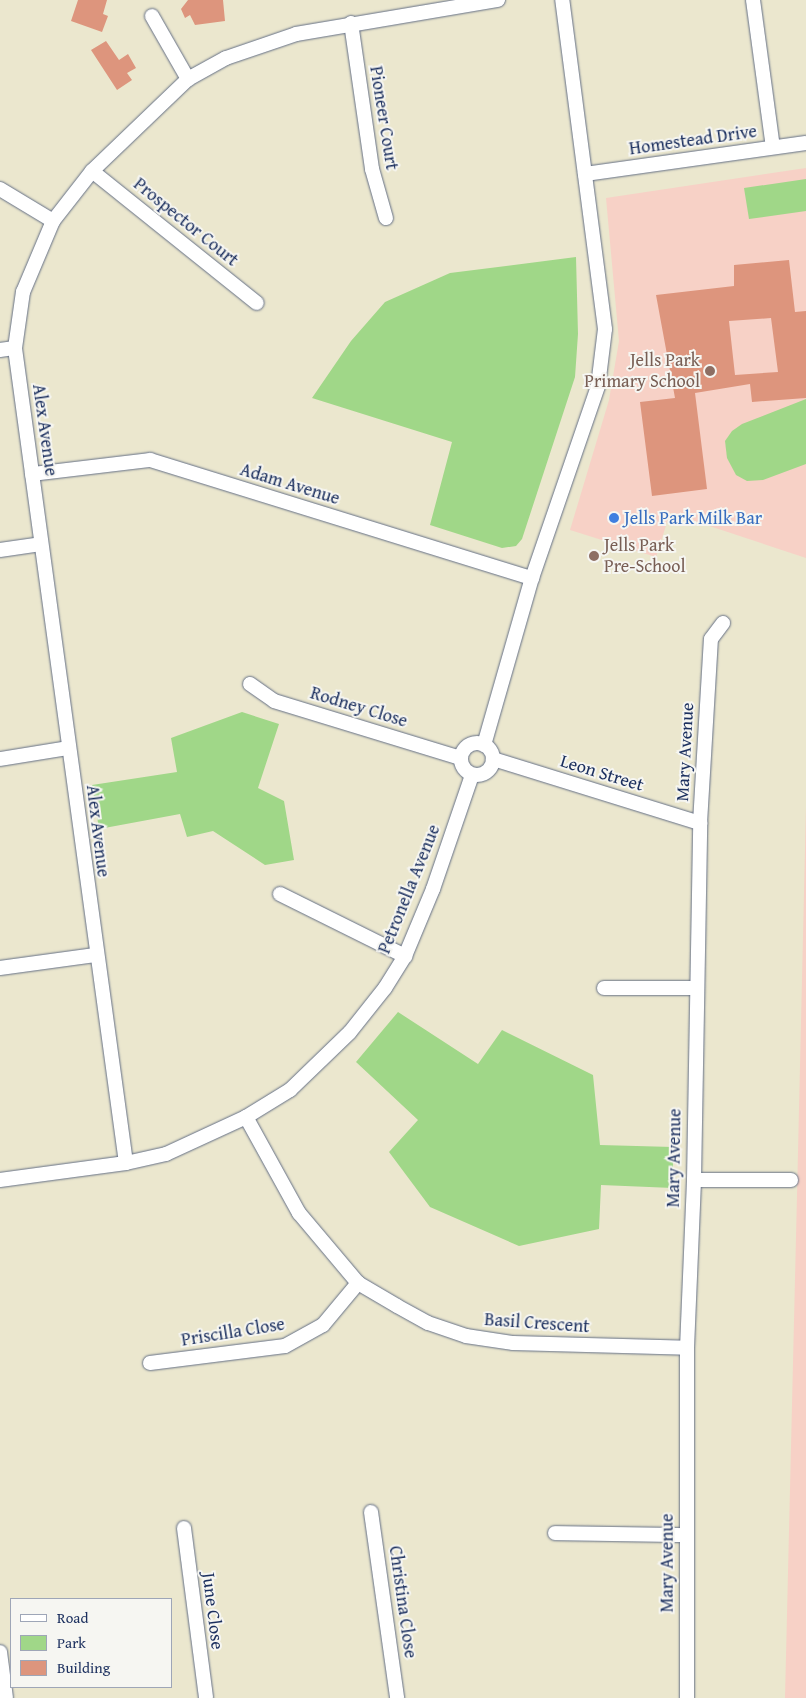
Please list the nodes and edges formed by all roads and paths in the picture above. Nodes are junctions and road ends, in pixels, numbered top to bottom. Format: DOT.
graph roads {
  1 [pos="498,0"];
  2 [pos="562,0"];
  3 [pos="753,0"];
  4 [pos="152,16"];
  5 [pos="351,22"];
  6 [pos="188,79"];
  7 [pos="806,143"];
  8 [pos="773,147"];
  9 [pos="92,171"];
  10 [pos="585,174"];
  11 [pos="0,189"];
  12 [pos="386,218"];
  13 [pos="53,221"];
  14 [pos="257,303"];
  15 [pos="15,348"];
  16 [pos="0,350"];
  17 [pos="32,474"];
  18 [pos="41,544"];
  19 [pos="0,550"];
  20 [pos="532,578"];
  21 [pos="723,622"];
  22 [pos="250,684"];
  23 [pos="484,744"];
  24 [pos="68,748"];
  25 [pos="460,758"];
  26 [pos="0,759"];
  27 [pos="493,759"];
  28 [pos="472,775"];
  29 [pos="700,823"];
  30 [pos="280,894"];
  31 [pos="95,955"];
  32 [pos="405,956"];
  33 [pos="0,968"];
  34 [pos="604,988"];
  35 [pos="695,988"];
  36 [pos="246,1117"];
  37 [pos="126,1163"];
  38 [pos="0,1180"];
  39 [pos="694,1180"];
  40 [pos="791,1180"];
  41 [pos="358,1283"];
  42 [pos="687,1348"];
  43 [pos="150,1362"];
  44 [pos="371,1512"];
  45 [pos="184,1528"];
  46 [pos="555,1533"];
  47 [pos="685,1535"];
  48 [pos="0,1652"];
  49 [pos="6,1698"];
  50 [pos="206,1698"];
  51 [pos="397,1698"];
  52 [pos="687,1698"];
  1 -- 5 [label="street, Alex Avenue"];
  2 -- 10 [label="street"];
  3 -- 8 [label="street"];
  4 -- 6 [label="street"];
  5 -- 6 [label="street, Alex Avenue"];
  5 -- 12 [label="street, Pioneer Court"];
  6 -- 9 [label="street, Alex Avenue"];
  7 -- 8 [label="street, Homestead Drive"];
  8 -- 10 [label="street, Homestead Drive"];
  9 -- 13 [label="street, Alex Avenue"];
  9 -- 14 [label="street, Prospector Court"];
  10 -- 20 [label="street"];
  11 -- 13 [label="street"];
  13 -- 15 [label="street, Alex Avenue"];
  15 -- 16 [label="street"];
  15 -- 17 [label="street, Alex Avenue"];
  17 -- 18 [label="street, Alex Avenue"];
  17 -- 20 [label="street, Adam Avenue"];
  18 -- 19 [label="street"];
  18 -- 24 [label="street, Alex Avenue"];
  20 -- 23 [label="street"];
  21 -- 29 [label="street, Mary Avenue"];
  22 -- 25 [label="street, Rodney Close"];
  23 -- 25 [label="street"];
  23 -- 27 [label="street"];
  24 -- 26 [label="street"];
  24 -- 31 [label="street, Alex Avenue"];
  25 -- 28 [label="street"];
  27 -- 28 [label="street"];
  27 -- 29 [label="street, Leon Street"];
  28 -- 32 [label="street, Petronella Avenue"];
  29 -- 35 [label="street, Mary Avenue"];
  30 -- 32 [label="street"];
  31 -- 33 [label="street"];
  31 -- 37 [label="street, Alex Avenue"];
  32 -- 36 [label="street, Petronella Avenue"];
  34 -- 35 [label="street"];
  35 -- 39 [label="street, Mary Avenue"];
  36 -- 37 [label="street, Petronella Avenue"];
  36 -- 41 [label="street, Basil Crescent"];
  37 -- 38 [label="street, Petronella Avenue"];
  39 -- 40 [label="street"];
  39 -- 42 [label="street, Mary Avenue"];
  41 -- 42 [label="street, Basil Crescent"];
  41 -- 43 [label="street, Priscilla Close"];
  42 -- 47 [label="street, Mary Avenue"];
  44 -- 51 [label="street, Christina Close"];
  45 -- 50 [label="street, June Close"];
  46 -- 47 [label="street"];
  47 -- 52 [label="street, Mary Avenue"];
  48 -- 49 [label="street"];
}
